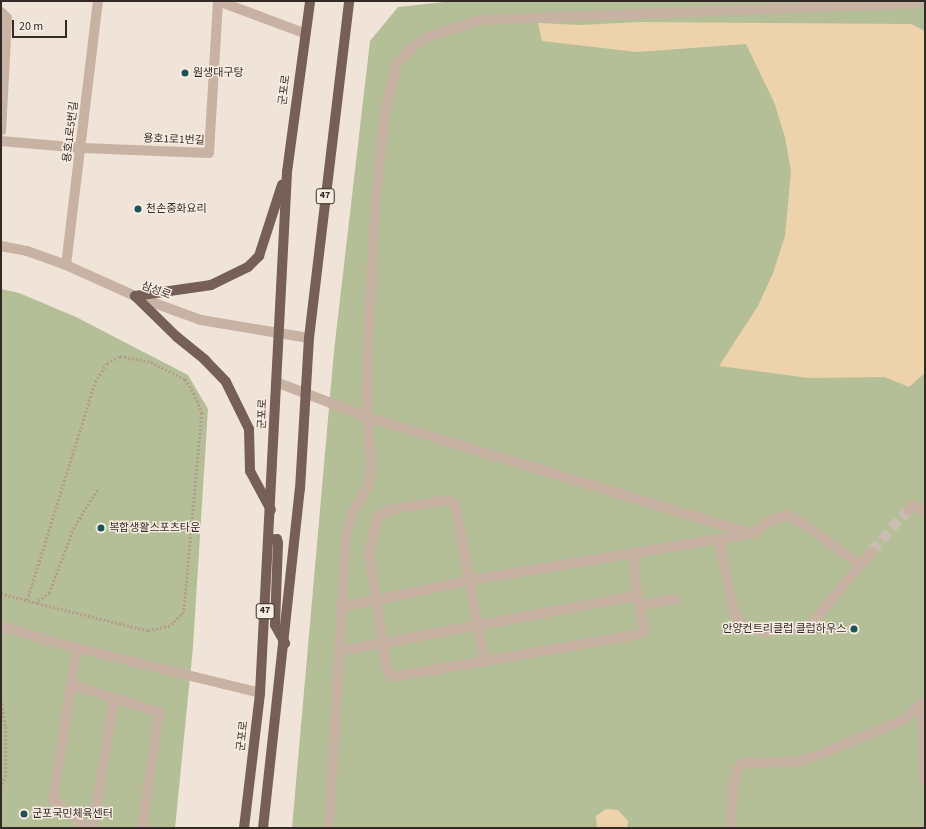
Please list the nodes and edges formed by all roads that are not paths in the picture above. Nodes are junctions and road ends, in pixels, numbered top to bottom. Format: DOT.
graph roads {
  1 [pos="98,1"];
  2 [pos="218,1"];
  3 [pos="310,1"];
  4 [pos="349,1"];
  5 [pos="925,3"];
  6 [pos="1,12"];
  7 [pos="304,33"];
  8 [pos="1,131"];
  9 [pos="1,141"];
  10 [pos="82,148"];
  11 [pos="287,172"];
  12 [pos="1,246"];
  13 [pos="66,265"];
  14 [pos="135,296"];
  15 [pos="278,334"];
  16 [pos="309,338"];
  17 [pos="276,382"];
  18 [pos="306,392"];
  19 [pos="367,417"];
  20 [pos="271,510"];
  21 [pos="908,510"];
  22 [pos="925,512"];
  23 [pos="753,534"];
  24 [pos="269,540"];
  25 [pos="719,540"];
  26 [pos="872,551"];
  27 [pos="633,556"];
  28 [pos="860,565"];
  29 [pos="471,580"];
  30 [pos="675,599"];
  31 [pos="375,600"];
  32 [pos="638,601"];
  33 [pos="341,607"];
  34 [pos="475,624"];
  35 [pos="1,626"];
  36 [pos="382,641"];
  37 [pos="285,643"];
  38 [pos="77,647"];
  39 [pos="339,651"];
  40 [pos="484,660"];
  41 [pos="71,685"];
  42 [pos="260,693"];
  43 [pos="114,698"];
  44 [pos="923,703"];
  45 [pos="925,781"];
  46 [pos="264,826"];
  47 [pos="88,828"];
  48 [pos="93,828"];
  49 [pos="142,828"];
  50 [pos="244,828"];
  51 [pos="329,828"];
  52 [pos="731,828"];
  1 -- 10 [label="street, 용호1로5번길"];
  2 -- 7 [label="street"];
  2 -- 10 [label="street, 용호1로1번길"];
  3 -- 7 [label="main road, 군포로 / 47"];
  4 -- 16 [label="main road, 47"];
  5 -- 19 [label="street"];
  6 -- 8 [label="street"];
  7 -- 11 [label="main road, 군포로 / 47"];
  9 -- 10 [label="street"];
  10 -- 13 [label="street, 용호1로5번길"];
  11 -- 14 [label="main road"];
  11 -- 15 [label="main road, 군포로 / 47"];
  12 -- 13 [label="street, 삼성로"];
  13 -- 14 [label="street, 삼성로"];
  14 -- 15 [label="street, 삼성로"];
  14 -- 20 [label="main road"];
  15 -- 16 [label="street, 삼성로"];
  15 -- 17 [label="main road, 군포로 / 47"];
  16 -- 18 [label="main road, 47"];
  17 -- 18 [label="street"];
  17 -- 20 [label="main road, 군포로 / 47"];
  18 -- 19 [label="street"];
  18 -- 37 [label="main road, 47"];
  19 -- 23 [label="street"];
  19 -- 33 [label="street"];
  20 -- 24 [label="main road, 군포로 / 47"];
  21 -- 22 [label="street"];
  23 -- 25 [label="street"];
  23 -- 28 [label="street"];
  24 -- 37 [label="main road"];
  24 -- 42 [label="main road, 군포로 / 47"];
  25 -- 27 [label="street"];
  25 -- 28 [label="street"];
  26 -- 28 [label="street"];
  27 -- 29 [label="street"];
  27 -- 32 [label="street"];
  29 -- 31 [label="street"];
  29 -- 31 [label="street"];
  29 -- 34 [label="street"];
  30 -- 32 [label="street"];
  31 -- 33 [label="street"];
  31 -- 36 [label="street"];
  32 -- 34 [label="street"];
  32 -- 40 [label="street"];
  33 -- 39 [label="street"];
  34 -- 36 [label="street"];
  34 -- 40 [label="street"];
  35 -- 38 [label="street"];
  36 -- 39 [label="street"];
  36 -- 40 [label="street"];
  37 -- 46 [label="main road, 47"];
  38 -- 41 [label="street"];
  38 -- 42 [label="street"];
  39 -- 51 [label="street"];
  41 -- 43 [label="street"];
  41 -- 47 [label="street"];
  42 -- 50 [label="main road, 군포로 / 47"];
  43 -- 48 [label="street"];
  43 -- 49 [label="street"];
  44 -- 45 [label="street"];
  44 -- 52 [label="street"];
}
